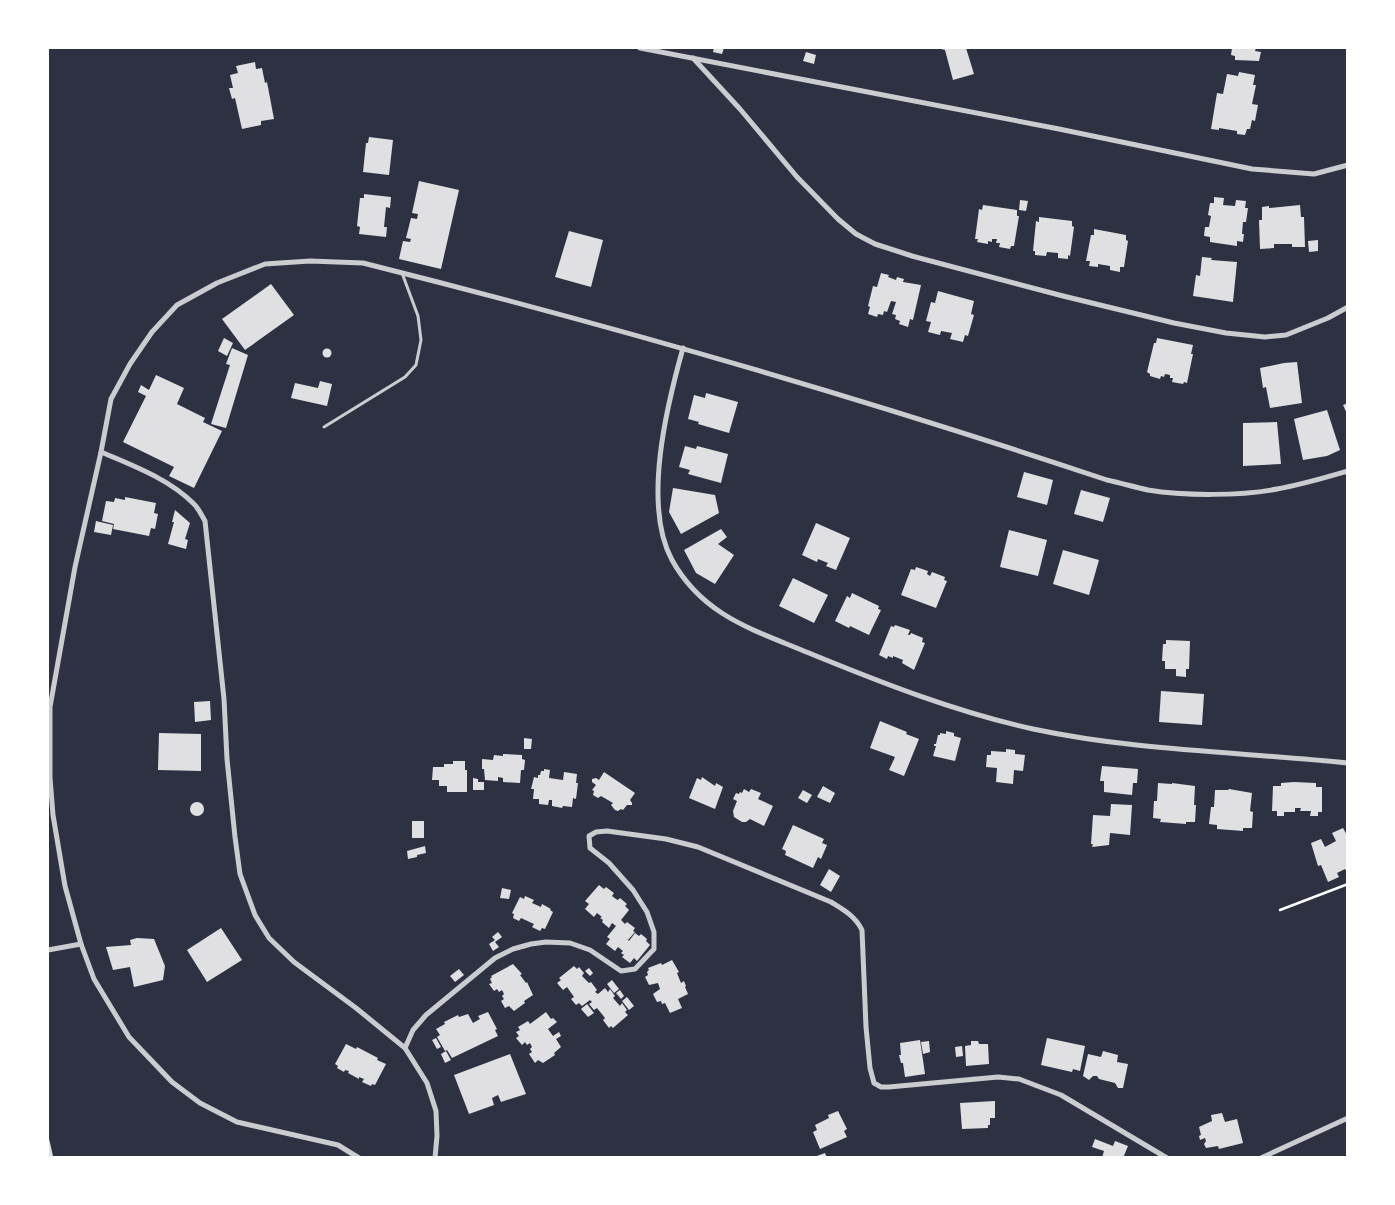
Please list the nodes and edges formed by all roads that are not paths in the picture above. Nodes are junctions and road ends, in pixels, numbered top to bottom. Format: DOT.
graph roads {
  1 [pos="640,48"];
  2 [pos="693,58"];
  3 [pos="1348,165"];
  4 [pos="402,273"];
  5 [pos="1348,307"];
  6 [pos="683,348"];
  7 [pos="324,427"];
  8 [pos="101,452"];
  9 [pos="1348,471"];
  10 [pos="1348,762"];
  11 [pos="81,944"];
  12 [pos="48,950"];
  13 [pos="405,1048"];
  14 [pos="1348,1118"];
  15 [pos="359,1158"];
  16 [pos="435,1158"];
  17 [pos="1167,1158"];
  18 [pos="1261,1158"];
  1 -- 2 [label="street"];
  2 -- 3 [label="street"];
  2 -- 5 [label="street"];
  4 -- 6 [label="street"];
  4 -- 7 [label="lane"];
  4 -- 8 [label="street"];
  6 -- 9 [label="street"];
  6 -- 10 [label="street"];
  8 -- 11 [label="street"];
  8 -- 13 [label="street"];
  11 -- 12 [label="street"];
  11 -- 15 [label="street"];
  13 -- 16 [label="street"];
  13 -- 17 [label="street"];
  14 -- 18 [label="street"];
}
